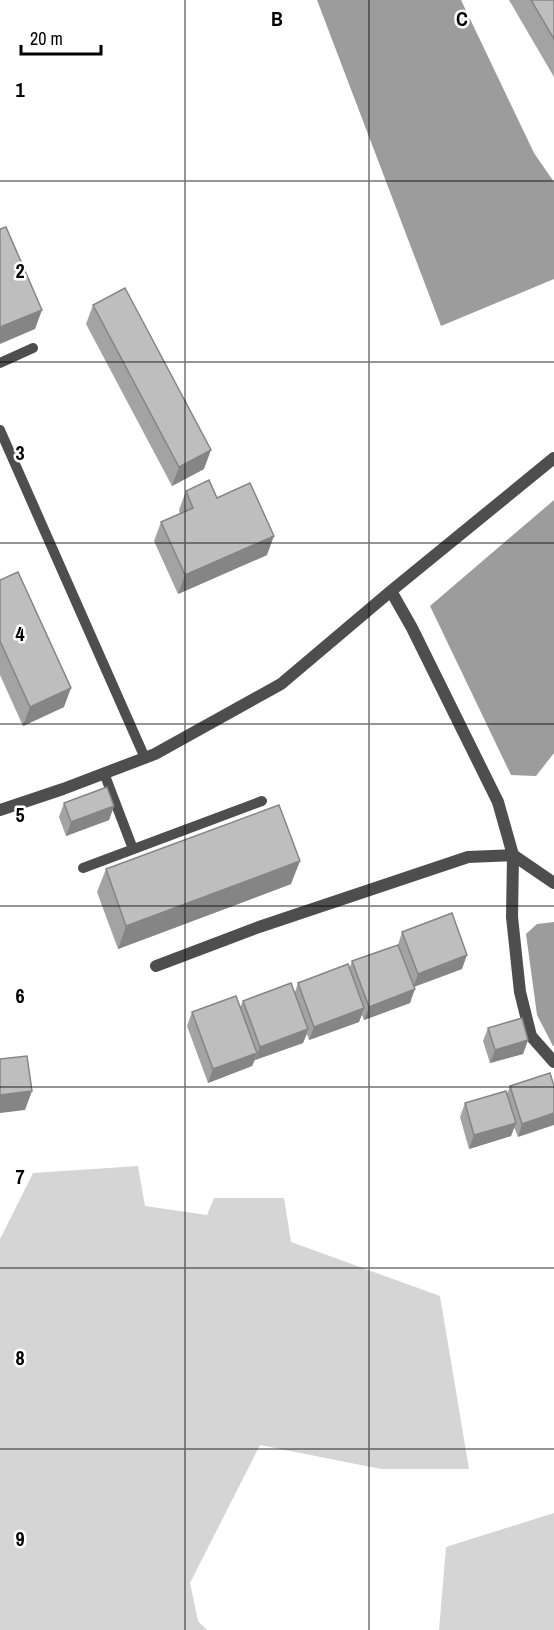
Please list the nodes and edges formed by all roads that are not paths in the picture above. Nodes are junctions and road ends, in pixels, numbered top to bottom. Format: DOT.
graph roads {
  1 [pos="33,348"];
  2 [pos="0,363"];
  3 [pos="0,430"];
  4 [pos="554,458"];
  5 [pos="391,591"];
  6 [pos="145,758"];
  7 [pos="104,773"];
  8 [pos="262,801"];
  9 [pos="0,810"];
  10 [pos="133,849"];
  11 [pos="513,855"];
  12 [pos="83,868"];
  13 [pos="554,883"];
  14 [pos="156,966"];
  15 [pos="554,1062"];
  1 -- 2 [label="lane"];
  3 -- 6 [label="lane"];
  4 -- 5 [label="street"];
  5 -- 6 [label="street"];
  5 -- 11 [label="street"];
  6 -- 7 [label="street"];
  7 -- 9 [label="street"];
  7 -- 10 [label="lane"];
  8 -- 10 [label="lane"];
  10 -- 12 [label="lane"];
  11 -- 13 [label="street"];
  11 -- 14 [label="street"];
  11 -- 15 [label="street"];
}
